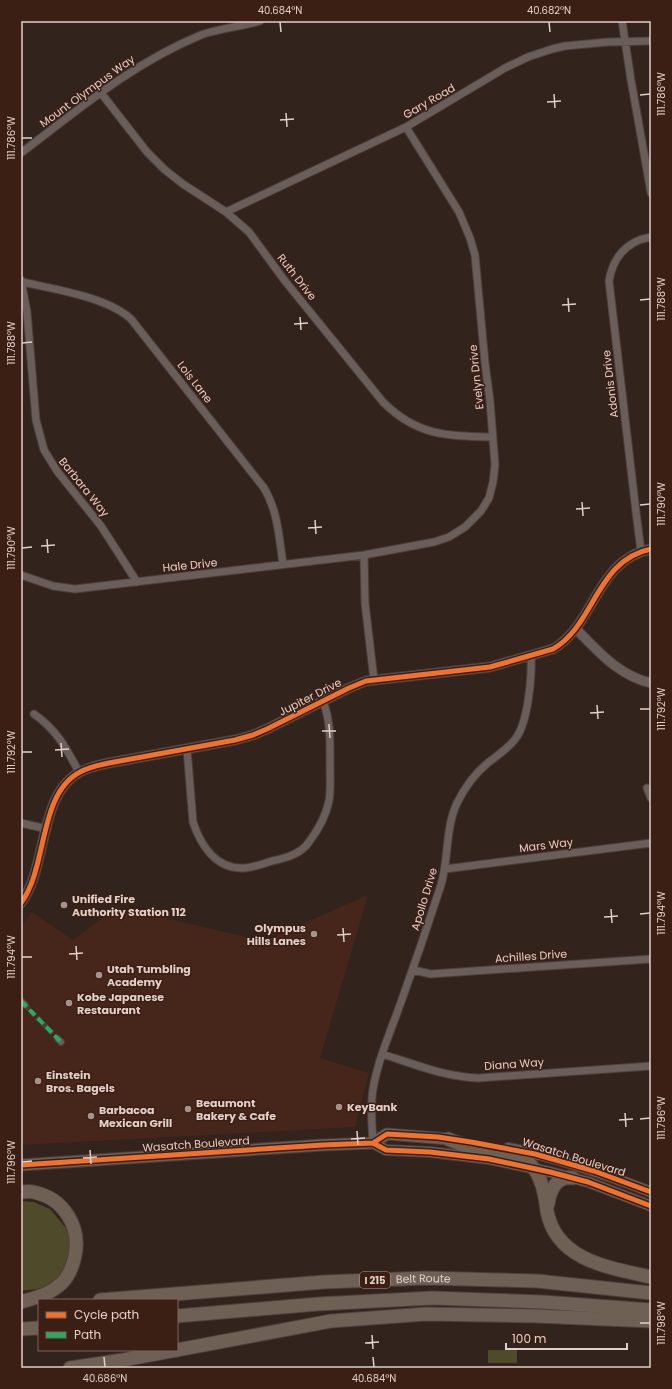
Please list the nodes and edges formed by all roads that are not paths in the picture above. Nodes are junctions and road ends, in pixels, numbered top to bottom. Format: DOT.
graph roads {
  1 [pos="260,21"];
  2 [pos="622,21"];
  3 [pos="651,41"];
  4 [pos="624,42"];
  5 [pos="101,93"];
  6 [pos="406,127"];
  7 [pos="21,154"];
  8 [pos="651,193"];
  9 [pos="226,212"];
  10 [pos="651,237"];
  11 [pos="21,281"];
  12 [pos="493,437"];
  13 [pos="651,549"];
  14 [pos="642,551"];
  15 [pos="364,555"];
  16 [pos="283,564"];
  17 [pos="21,575"];
  18 [pos="137,582"];
  19 [pos="576,629"];
  20 [pos="531,656"];
  21 [pos="374,680"];
  22 [pos="651,683"];
  23 [pos="323,701"];
  24 [pos="34,714"];
  25 [pos="187,749"];
  26 [pos="79,772"];
  27 [pos="647,788"];
  28 [pos="651,798"];
  29 [pos="21,823"];
  30 [pos="46,829"];
  31 [pos="651,843"];
  32 [pos="445,869"];
  33 [pos="21,903"];
  34 [pos="651,959"];
  35 [pos="413,970"];
  36 [pos="382,1054"];
  37 [pos="651,1066"];
  38 [pos="448,1139"];
  39 [pos="373,1143"];
  40 [pos="21,1165"];
  41 [pos="533,1168"];
  42 [pos="573,1178"];
  43 [pos="21,1192"];
  44 [pos="651,1192"];
  45 [pos="651,1206"];
  46 [pos="548,1212"];
  47 [pos="651,1277"];
  48 [pos="651,1293"];
  49 [pos="112,1299"];
  50 [pos="21,1302"];
  51 [pos="38,1305"];
  52 [pos="21,1306"];
  53 [pos="651,1310"];
  54 [pos="178,1316"];
  55 [pos="651,1320"];
  56 [pos="38,1328"];
  57 [pos="21,1329"];
  58 [pos="178,1350"];
  59 [pos="172,1351"];
  60 [pos="70,1368"];
  1 -- 5 [label="street, Mount Olympus Way"];
  2 -- 4 [label="street"];
  3 -- 4 [label="street, Gary Road"];
  4 -- 6 [label="street, Gary Road"];
  4 -- 8 [label="street"];
  5 -- 7 [label="street, Mount Olympus Way"];
  5 -- 9 [label="street, Ruth Drive"];
  6 -- 9 [label="street, Gary Road"];
  6 -- 12 [label="street, Evelyn Drive"];
  9 -- 12 [label="street, Ruth Drive"];
  10 -- 14 [label="street, Adonis Drive"];
  11 -- 16 [label="street, Lois Lane"];
  11 -- 18 [label="street, Barbara Way"];
  12 -- 15 [label="street, Evelyn Drive"];
  13 -- 14 [label="street, Jupiter Drive"];
  14 -- 19 [label="street, Jupiter Drive"];
  15 -- 16 [label="street, Hale Drive"];
  15 -- 21 [label="street"];
  16 -- 18 [label="street, Hale Drive"];
  17 -- 18 [label="street, Hale Drive"];
  19 -- 20 [label="street, Jupiter Drive"];
  19 -- 22 [label="street"];
  20 -- 21 [label="street, Jupiter Drive"];
  20 -- 32 [label="street, Apollo Drive"];
  21 -- 23 [label="street, Jupiter Drive"];
  23 -- 25 [label="street, Jupiter Drive"];
  23 -- 25 [label="street"];
  24 -- 26 [label="street"];
  25 -- 26 [label="street, Jupiter Drive"];
  26 -- 30 [label="street, Jupiter Drive"];
  27 -- 28 [label="street"];
  29 -- 30 [label="street"];
  30 -- 33 [label="street, Jupiter Drive"];
  31 -- 32 [label="street, Mars Way"];
  32 -- 35 [label="street, Apollo Drive"];
  34 -- 35 [label="street, Achilles Drive"];
  35 -- 36 [label="street, Apollo Drive"];
  36 -- 37 [label="street, Diana Way"];
  36 -- 39 [label="street, Apollo Drive"];
  38 -- 39 [label="main road, Wasatch Boulevard"];
  38 -- 41 [label="highway"];
  38 -- 44 [label="main road, Wasatch Boulevard"];
  39 -- 40 [label="main road, Wasatch Boulevard"];
  39 -- 41 [label="main road, Wasatch Boulevard"];
  41 -- 42 [label="main road, Wasatch Boulevard"];
  41 -- 46 [label="highway"];
  42 -- 45 [label="main road, Wasatch Boulevard"];
  42 -- 46 [label="highway"];
  43 -- 50 [label="highway"];
  46 -- 47 [label="highway"];
  48 -- 49 [label="highway, Belt Route / I 215"];
  51 -- 52 [label="highway"];
  53 -- 54 [label="highway, Belt Route / I 215"];
  55 -- 58 [label="highway"];
  56 -- 57 [label="highway"];
  59 -- 60 [label="highway"];
}
